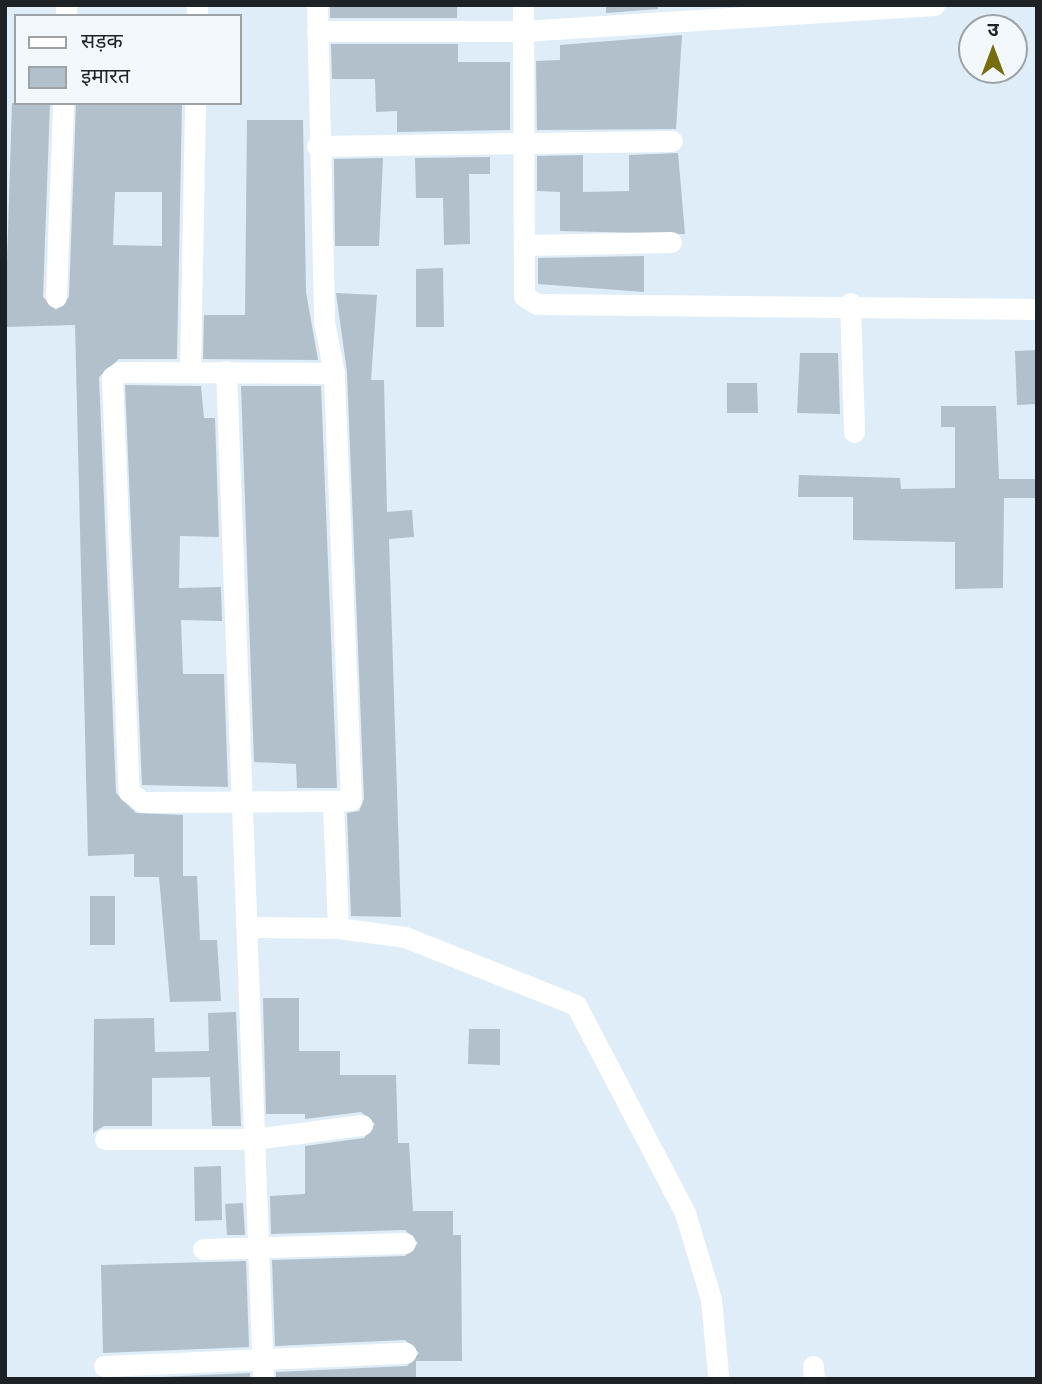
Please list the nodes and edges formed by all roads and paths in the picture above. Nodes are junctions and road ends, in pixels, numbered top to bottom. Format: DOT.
graph roads {
  1 [pos="317,5"];
  2 [pos="523,5"];
  3 [pos="934,5"];
  4 [pos="765,12"];
  5 [pos="317,31"];
  6 [pos="523,31"];
  7 [pos="63,105"];
  8 [pos="195,105"];
  9 [pos="524,141"];
  10 [pos="672,141"];
  11 [pos="317,146"];
  12 [pos="671,243"];
  13 [pos="526,245"];
  14 [pos="56,297"];
  15 [pos="850,303"];
  16 [pos="1037,309"];
  17 [pos="190,369"];
  18 [pos="226,371"];
  19 [pos="334,373"];
  20 [pos="854,432"];
  21 [pos="333,801"];
  22 [pos="241,803"];
  23 [pos="248,927"];
  24 [pos="338,928"];
  25 [pos="362,1125"];
  26 [pos="105,1139"];
  27 [pos="254,1139"];
  28 [pos="405,1243"];
  29 [pos="259,1247"];
  30 [pos="203,1249"];
  31 [pos="406,1353"];
  32 [pos="104,1366"];
  33 [pos="262,1370"];
  34 [pos="718,1374"];
  1 -- 5 [label="street"];
  2 -- 6 [label="street"];
  3 -- 4 [label="street"];
  4 -- 6 [label="street"];
  5 -- 6 [label="street"];
  5 -- 11 [label="street"];
  6 -- 9 [label="street"];
  7 -- 14 [label="street"];
  8 -- 17 [label="street"];
  9 -- 10 [label="street"];
  9 -- 11 [label="street"];
  9 -- 13 [label="street"];
  11 -- 19 [label="street"];
  12 -- 13 [label="street"];
  13 -- 15 [label="street"];
  15 -- 16 [label="street"];
  15 -- 20 [label="street"];
  17 -- 18 [label="street"];
  17 -- 22 [label="street"];
  18 -- 19 [label="street"];
  18 -- 22 [label="street"];
  19 -- 21 [label="street"];
  21 -- 22 [label="street"];
  21 -- 24 [label="street"];
  22 -- 23 [label="street"];
  23 -- 24 [label="street"];
  23 -- 27 [label="street"];
  24 -- 34 [label="street"];
  25 -- 27 [label="street"];
  26 -- 27 [label="street"];
  27 -- 29 [label="street"];
  28 -- 29 [label="street"];
  29 -- 30 [label="street"];
  29 -- 33 [label="street"];
  31 -- 33 [label="street"];
  32 -- 33 [label="street"];
}
